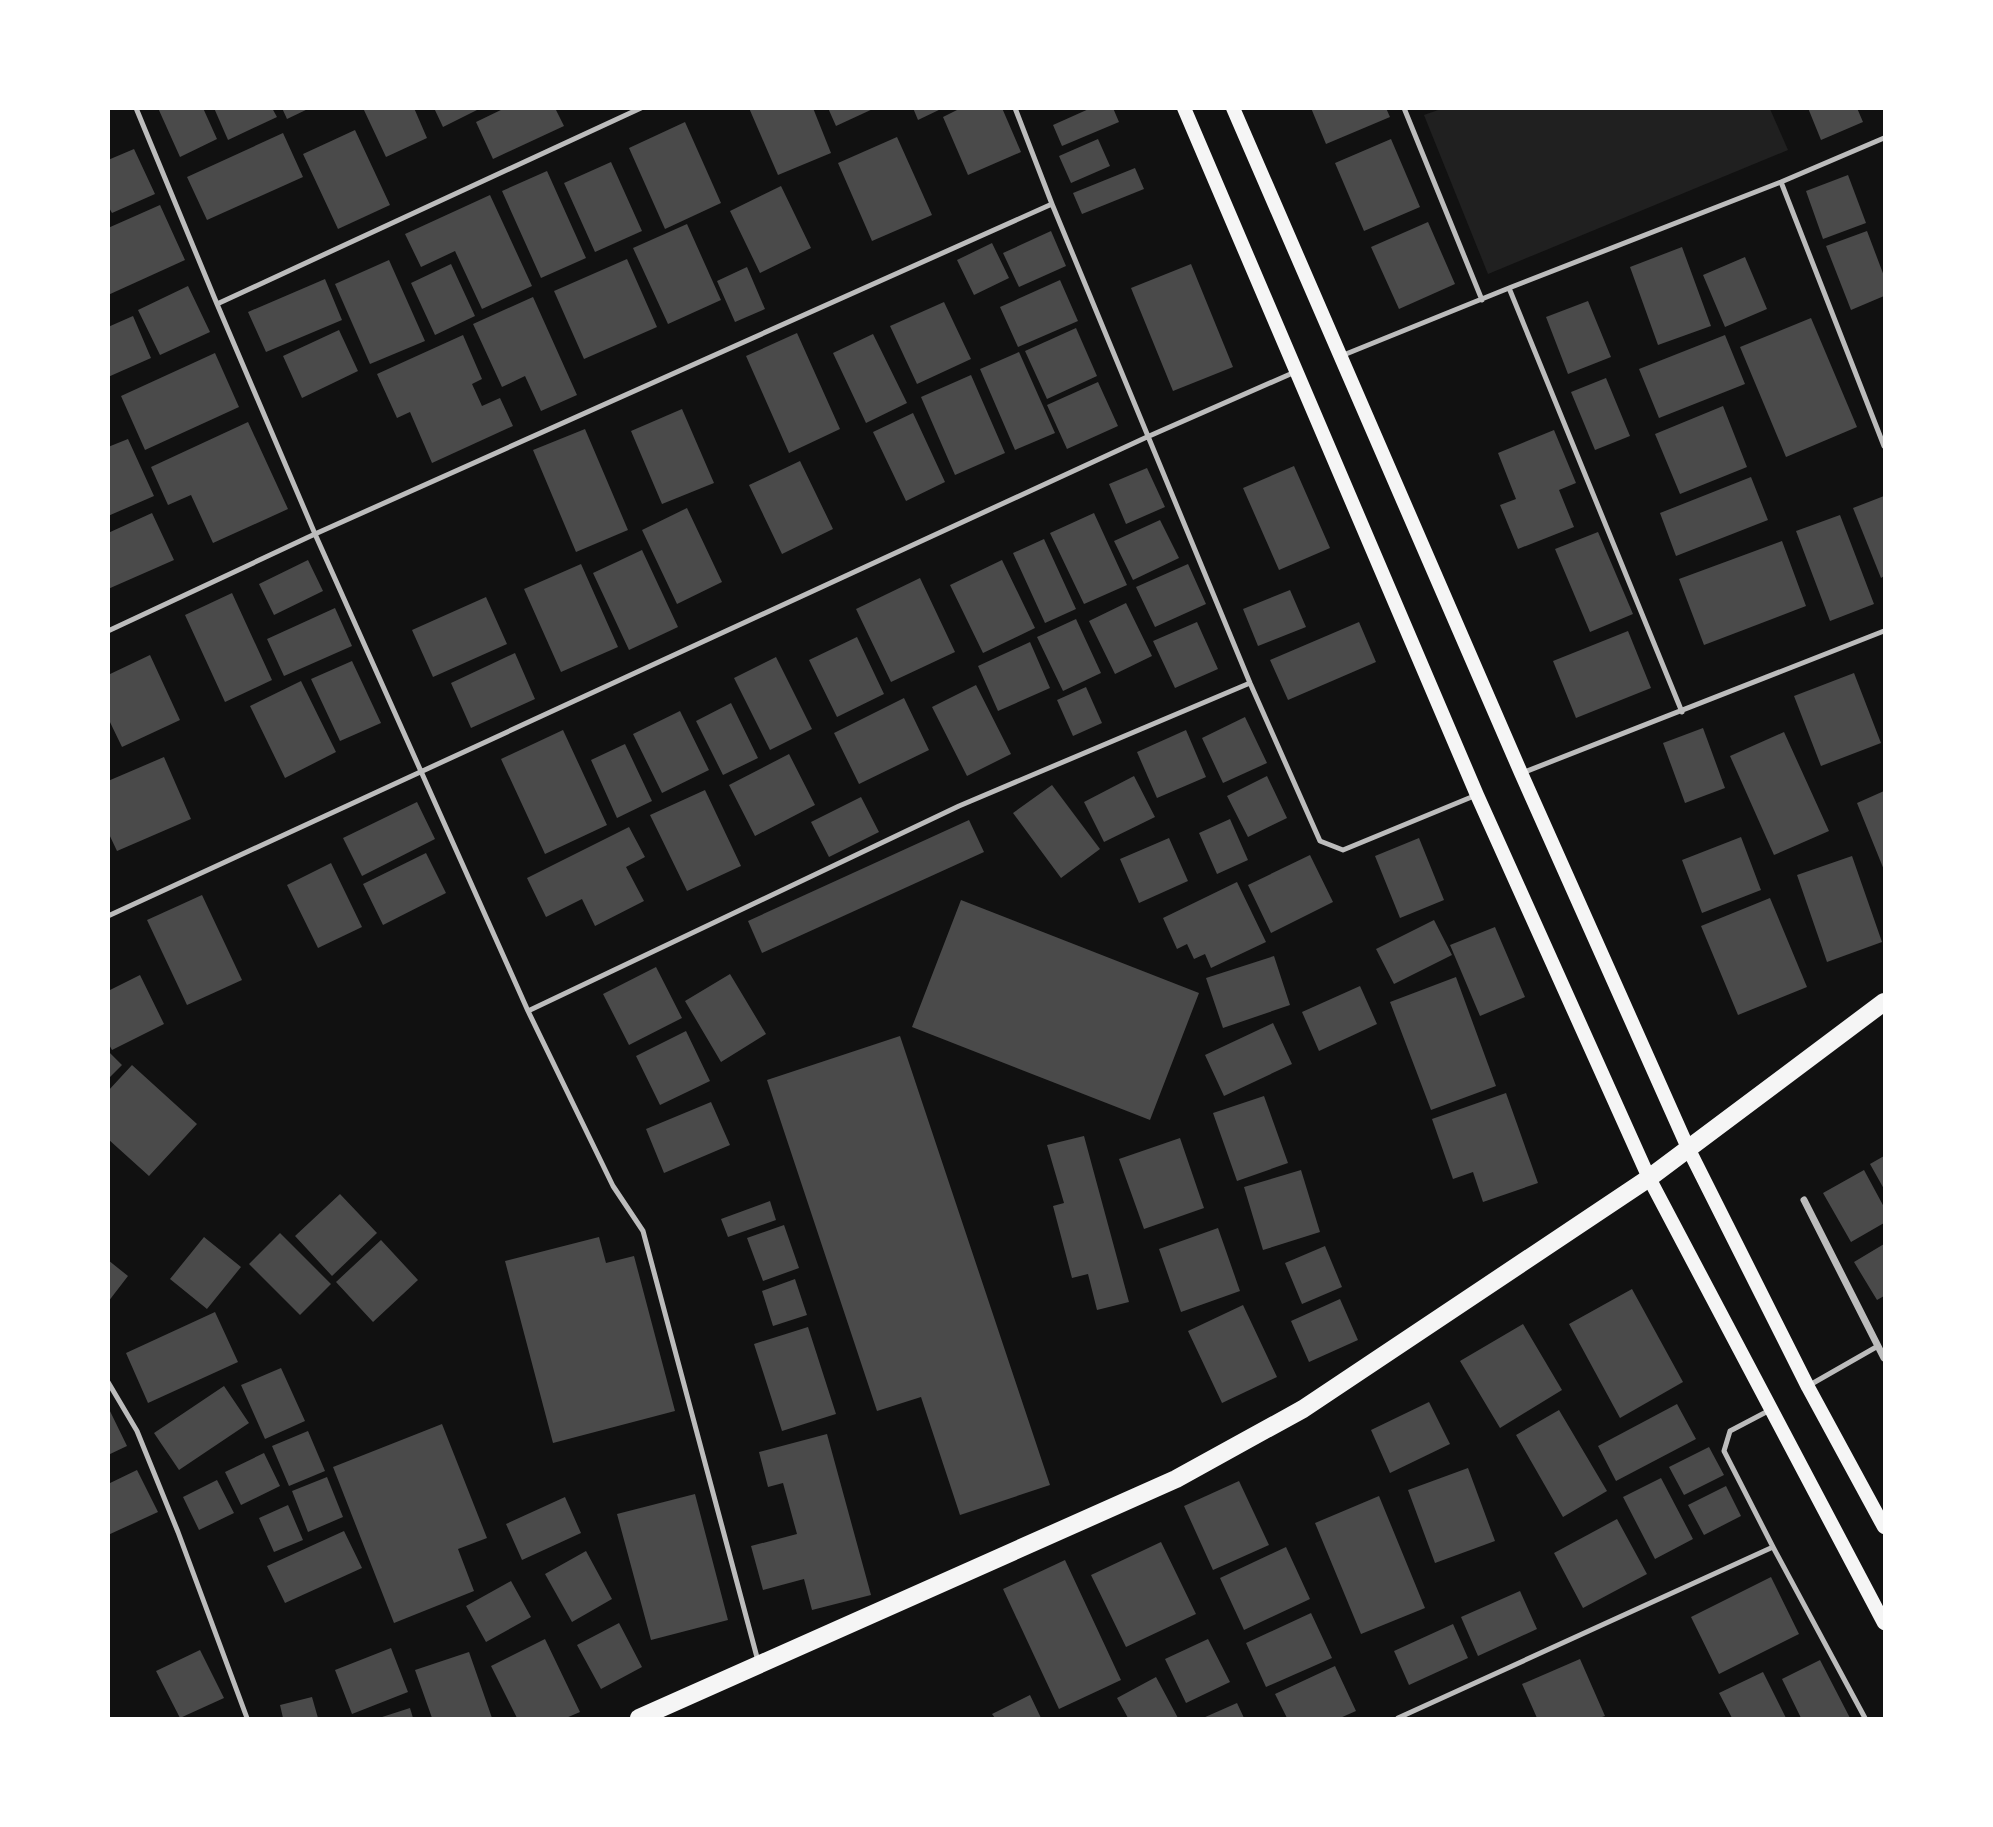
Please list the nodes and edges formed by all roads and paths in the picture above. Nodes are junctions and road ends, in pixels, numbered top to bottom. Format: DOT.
graph roads {
  1 [pos="136,108"];
  2 [pos="641,108"];
  3 [pos="1015,108"];
  4 [pos="1184,108"];
  5 [pos="1233,108"];
  6 [pos="1404,108"];
  7 [pos="1885,138"];
  8 [pos="1781,183"];
  9 [pos="1052,204"];
  10 [pos="1508,288"];
  11 [pos="1482,300"];
  12 [pos="217,304"];
  13 [pos="1340,356"];
  14 [pos="1294,372"];
  15 [pos="1147,437"];
  16 [pos="1885,446"];
  17 [pos="315,534"];
  18 [pos="108,631"];
  19 [pos="1885,631"];
  20 [pos="1250,683"];
  21 [pos="1682,712"];
  22 [pos="420,771"];
  23 [pos="1521,773"];
  24 [pos="1477,795"];
  25 [pos="108,916"];
  26 [pos="1885,1002"];
  27 [pos="528,1011"];
  28 [pos="1688,1148"];
  29 [pos="1649,1178"];
  30 [pos="1804,1200"];
  31 [pos="1878,1346"];
  32 [pos="1885,1358"];
  33 [pos="108,1382"];
  34 [pos="1808,1387"];
  35 [pos="1772,1409"];
  36 [pos="1885,1527"];
  37 [pos="1773,1546"];
  38 [pos="1885,1623"];
  39 [pos="759,1664"];
  40 [pos="247,1718"];
  41 [pos="639,1718"];
  42 [pos="1398,1718"];
  43 [pos="1865,1718"];
  1 -- 12 [label="lane"];
  2 -- 12 [label="lane"];
  3 -- 9 [label="lane"];
  4 -- 14 [label="main road"];
  5 -- 13 [label="main road"];
  6 -- 11 [label="lane"];
  7 -- 8 [label="lane"];
  8 -- 10 [label="lane"];
  8 -- 16 [label="lane"];
  9 -- 15 [label="lane"];
  9 -- 17 [label="lane"];
  10 -- 11 [label="lane"];
  10 -- 21 [label="lane"];
  11 -- 13 [label="lane"];
  12 -- 17 [label="lane"];
  13 -- 23 [label="main road"];
  14 -- 15 [label="lane"];
  14 -- 24 [label="main road"];
  15 -- 20 [label="lane"];
  15 -- 22 [label="lane"];
  17 -- 18 [label="lane"];
  17 -- 22 [label="lane"];
  19 -- 21 [label="lane"];
  20 -- 24 [label="lane"];
  20 -- 27 [label="lane"];
  21 -- 23 [label="lane"];
  22 -- 25 [label="lane"];
  22 -- 27 [label="lane"];
  23 -- 28 [label="main road"];
  24 -- 29 [label="main road"];
  26 -- 28 [label="main road"];
  27 -- 39 [label="lane"];
  28 -- 29 [label="main road"];
  28 -- 34 [label="main road"];
  29 -- 35 [label="main road"];
  29 -- 39 [label="main road"];
  30 -- 31 [label="street"];
  31 -- 32 [label="street"];
  31 -- 34 [label="lane"];
  33 -- 40 [label="lane"];
  34 -- 36 [label="main road"];
  35 -- 37 [label="lane"];
  35 -- 38 [label="main road"];
  37 -- 42 [label="lane"];
  37 -- 43 [label="lane"];
  39 -- 41 [label="main road"];
}
